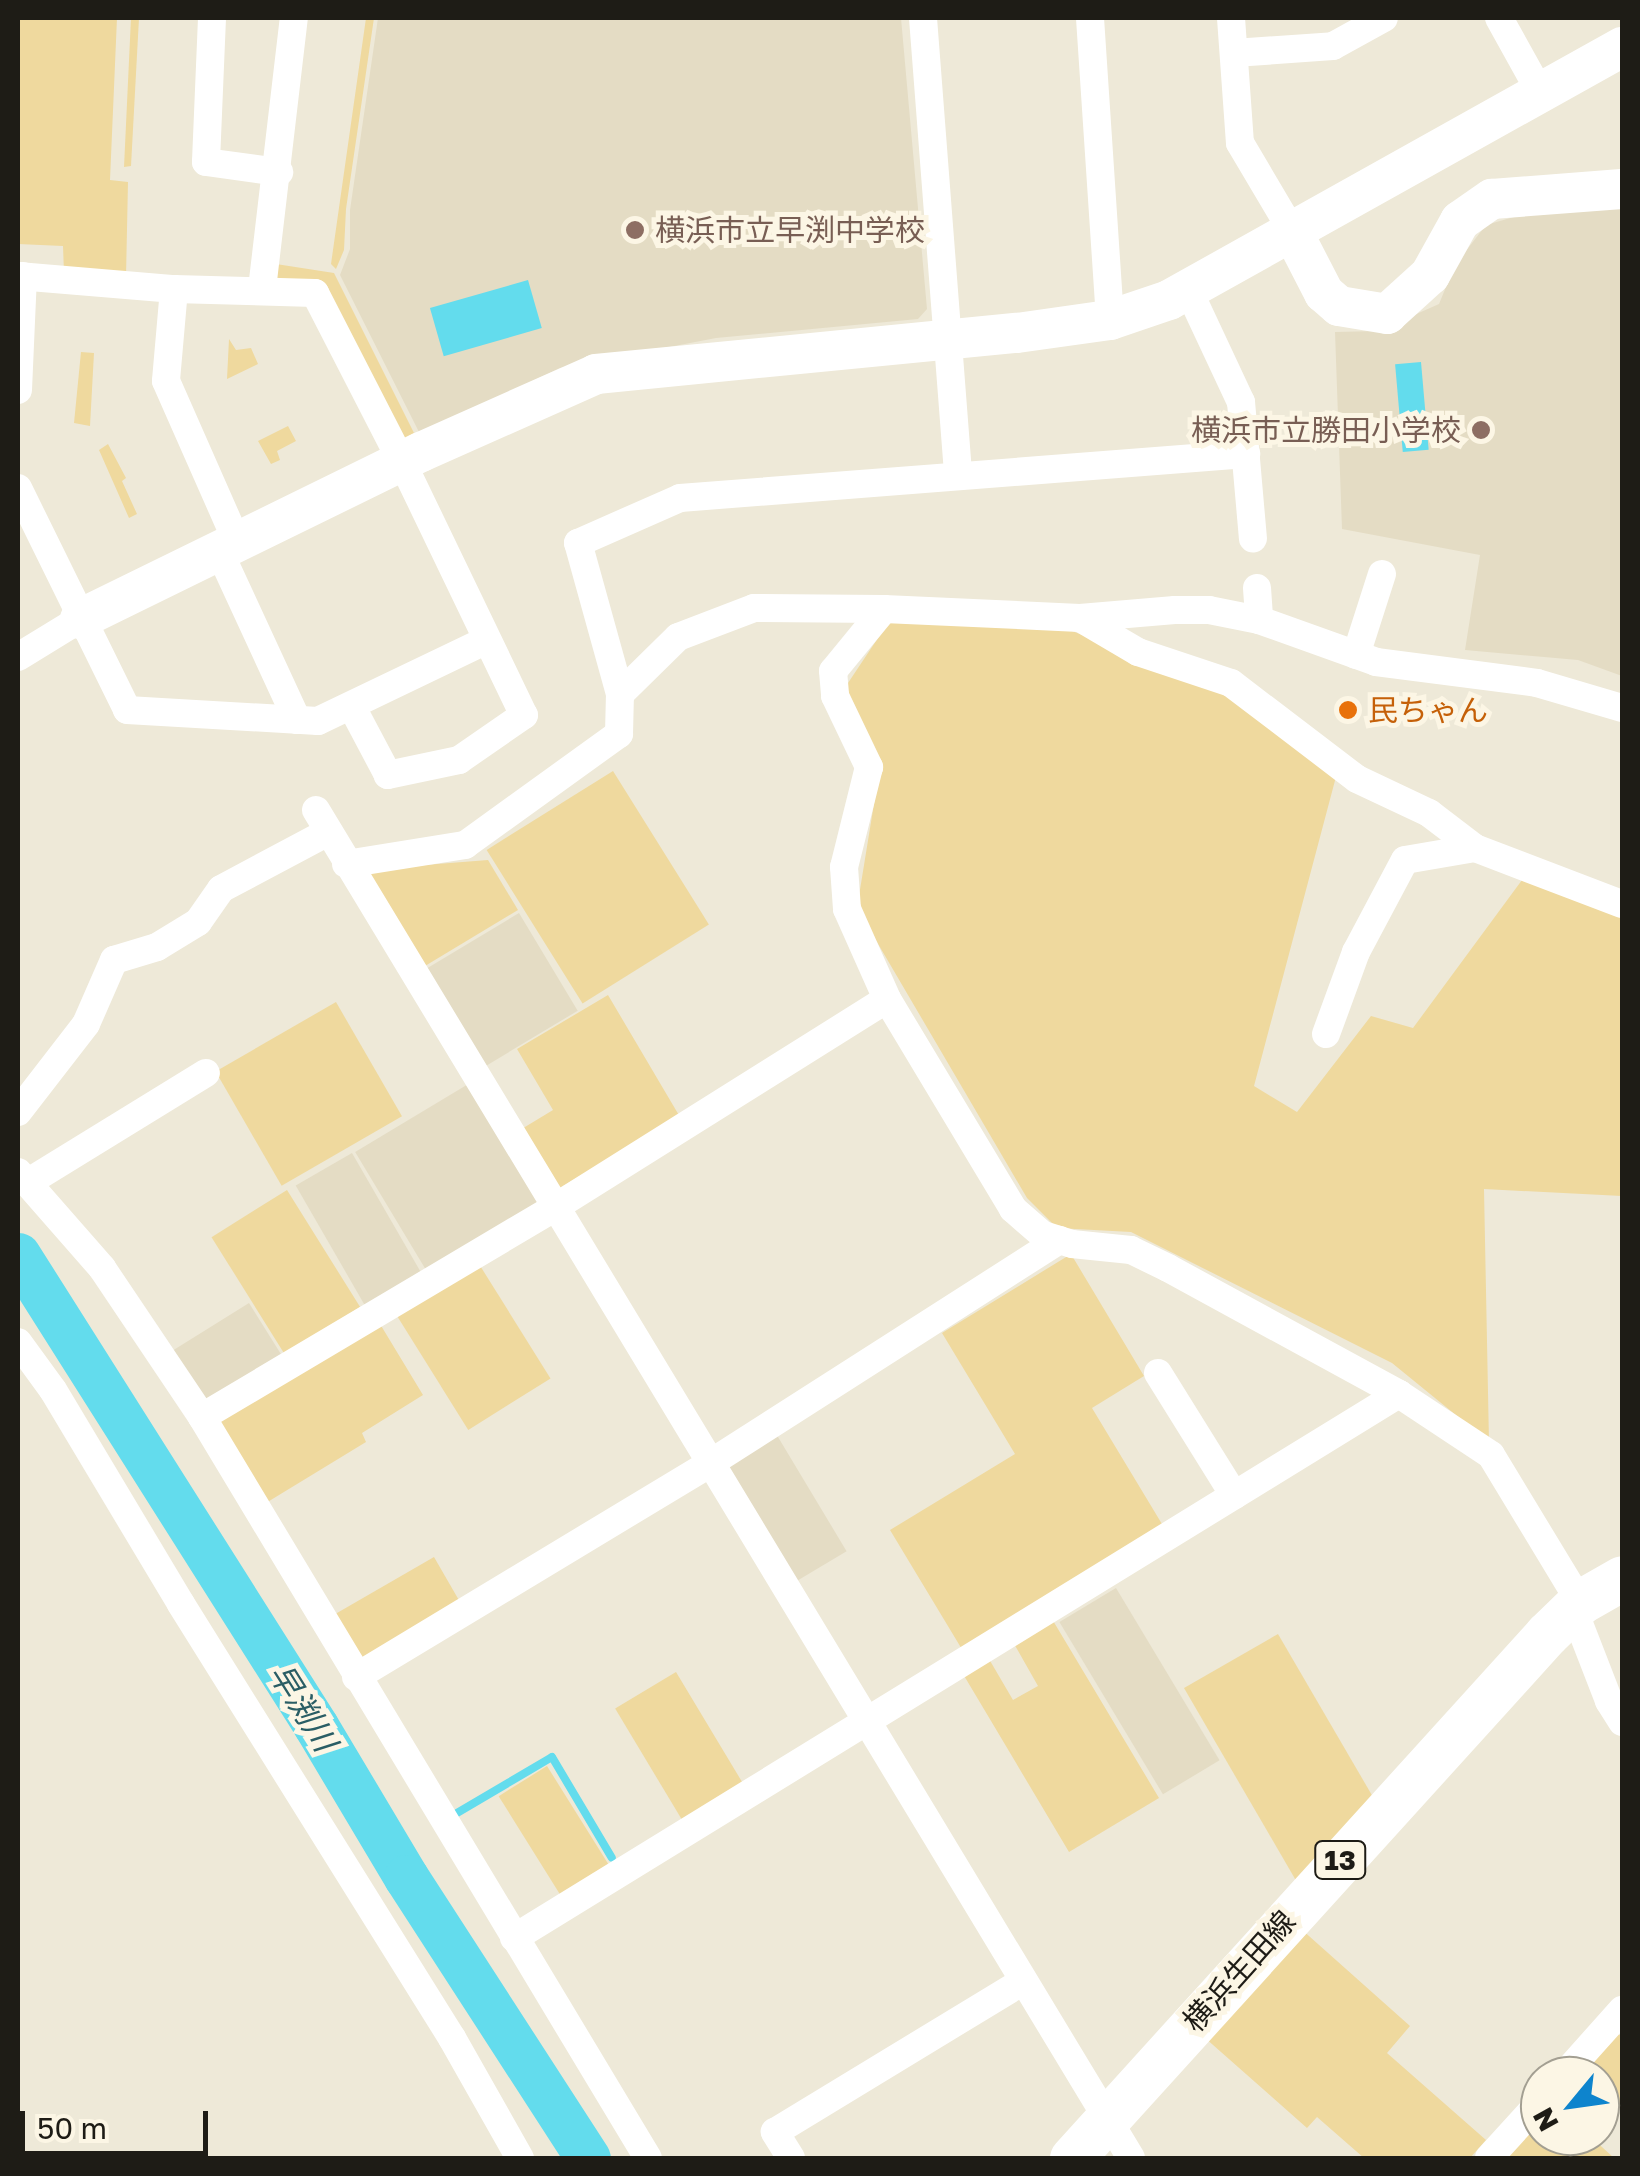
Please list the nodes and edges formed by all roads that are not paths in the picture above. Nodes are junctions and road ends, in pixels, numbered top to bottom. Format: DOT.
graph roads {
  1 [pos="212,18"];
  2 [pos="294,18"];
  3 [pos="923,18"];
  4 [pos="1090,18"];
  5 [pos="1231,18"];
  6 [pos="1384,18"];
  7 [pos="1499,18"];
  8 [pos="1622,47"];
  9 [pos="1234,53"];
  10 [pos="1540,92"];
  11 [pos="279,172"];
  12 [pos="1622,189"];
  13 [pos="1292,231"];
  14 [pos="20,276"];
  15 [pos="174,289"];
  16 [pos="262,289"];
  17 [pos="1188,289"];
  18 [pos="1110,320"];
  19 [pos="949,338"];
  20 [pos="18,390"];
  21 [pos="1246,454"];
  22 [pos="402,462"];
  23 [pos="958,475"];
  24 [pos="18,488"];
  25 [pos="1253,538"];
  26 [pos="229,549"];
  27 [pos="1382,574"];
  28 [pos="1257,588"];
  29 [pos="884,608"];
  30 [pos="1080,618"];
  31 [pos="80,619"];
  32 [pos="1259,620"];
  33 [pos="487,640"];
  34 [pos="1356,654"];
  35 [pos="18,657"];
  36 [pos="620,694"];
  37 [pos="352,707"];
  38 [pos="1622,708"];
  39 [pos="296,720"];
  40 [pos="1476,848"];
  41 [pos="346,864"];
  42 [pos="1622,904"];
  43 [pos="888,999"];
  44 [pos="1326,1034"];
  45 [pos="206,1073"];
  46 [pos="18,1112"];
  47 [pos="22,1178"];
  48 [pos="554,1208"];
  49 [pos="1059,1240"];
  50 [pos="18,1342"];
  51 [pos="1158,1372"];
  52 [pos="1399,1394"];
  53 [pos="202,1417"];
  54 [pos="708,1464"];
  55 [pos="1234,1495"];
  56 [pos="1622,1578"];
  57 [pos="1577,1605"];
  58 [pos="356,1677"];
  59 [pos="865,1720"];
  60 [pos="1622,1722"];
  61 [pos="514,1938"];
  62 [pos="1022,1982"];
  63 [pos="1622,2010"];
  64 [pos="1581,2056"];
  65 [pos="1106,2118"];
  66 [pos="1520,2124"];
  67 [pos="520,2158"];
  68 [pos="648,2158"];
  69 [pos="791,2158"];
  70 [pos="1072,2158"];
  71 [pos="1131,2158"];
  72 [pos="1489,2158"];
  1 -- 11 [label="street"];
  2 -- 11 [label="street"];
  3 -- 19 [label="street"];
  4 -- 18 [label="street"];
  5 -- 9 [label="street"];
  6 -- 9 [label="street"];
  7 -- 10 [label="street"];
  8 -- 10 [label="street"];
  9 -- 13 [label="street"];
  10 -- 13 [label="street"];
  11 -- 16 [label="street"];
  12 -- 13 [label="street"];
  13 -- 17 [label="street"];
  14 -- 15 [label="street"];
  14 -- 20 [label="street"];
  15 -- 16 [label="street"];
  15 -- 26 [label="street"];
  16 -- 22 [label="street"];
  17 -- 18 [label="street"];
  17 -- 21 [label="street"];
  18 -- 19 [label="street"];
  19 -- 22 [label="street"];
  19 -- 23 [label="street"];
  21 -- 23 [label="street"];
  21 -- 25 [label="street"];
  22 -- 26 [label="street"];
  22 -- 33 [label="street"];
  23 -- 36 [label="street"];
  24 -- 31 [label="street"];
  26 -- 31 [label="street"];
  26 -- 39 [label="street"];
  27 -- 34 [label="street"];
  28 -- 32 [label="street"];
  29 -- 30 [label="street"];
  29 -- 36 [label="street"];
  29 -- 43 [label="street"];
  30 -- 32 [label="street"];
  30 -- 40 [label="street"];
  31 -- 35 [label="street"];
  31 -- 39 [label="street"];
  32 -- 34 [label="street"];
  33 -- 37 [label="street"];
  33 -- 37 [label="street"];
  34 -- 38 [label="street"];
  36 -- 41 [label="street"];
  37 -- 39 [label="street"];
  40 -- 42 [label="street"];
  40 -- 44 [label="street"];
  41 -- 46 [label="street"];
  41 -- 48 [label="street"];
  43 -- 48 [label="street"];
  43 -- 49 [label="street"];
  45 -- 47 [label="street"];
  47 -- 53 [label="street"];
  48 -- 53 [label="street"];
  48 -- 54 [label="street"];
  49 -- 52 [label="street"];
  49 -- 54 [label="street"];
  50 -- 67 [label="street"];
  51 -- 55 [label="street"];
  52 -- 55 [label="street"];
  52 -- 57 [label="street"];
  53 -- 58 [label="street"];
  54 -- 58 [label="street"];
  54 -- 59 [label="street"];
  55 -- 59 [label="street"];
  56 -- 57 [label="main road, 横浜生田線 / 13"];
  57 -- 60 [label="street"];
  57 -- 65 [label="main road, 横浜生田線 / 13"];
  58 -- 61 [label="street"];
  59 -- 61 [label="street"];
  59 -- 62 [label="street"];
  61 -- 68 [label="street"];
  62 -- 65 [label="street"];
  62 -- 69 [label="street"];
  63 -- 64 [label="street"];
  65 -- 70 [label="main road, 横浜生田線 / 13"];
  65 -- 71 [label="street"];
  66 -- 72 [label="street"];
}
